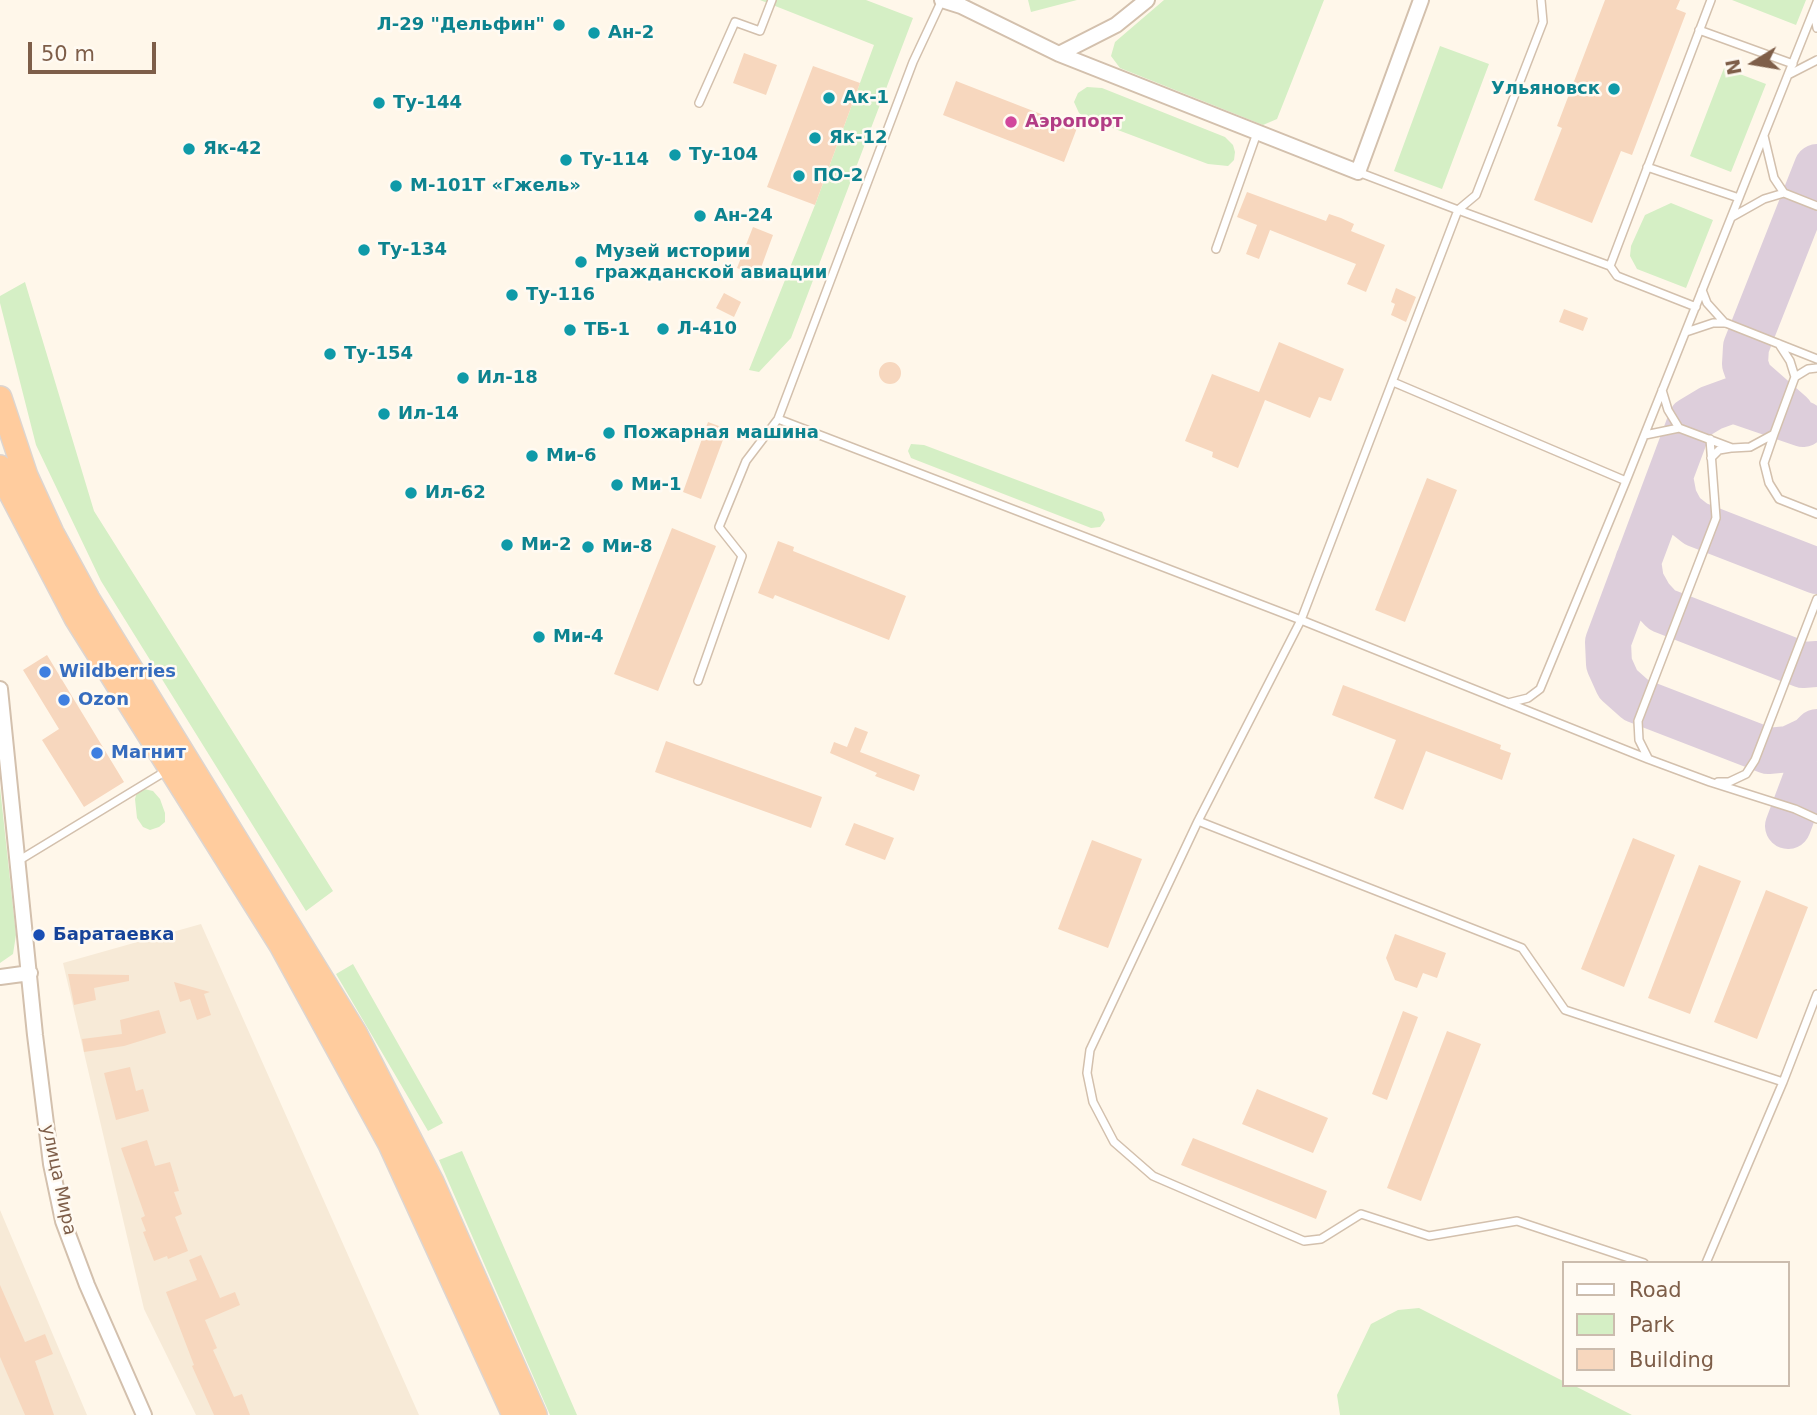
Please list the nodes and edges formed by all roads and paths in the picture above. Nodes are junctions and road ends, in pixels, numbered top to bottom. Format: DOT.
graph roads {
  1 [pos="772,0"];
  2 [pos="942,0"];
  3 [pos="1147,0"];
  4 [pos="1422,0"];
  5 [pos="1541,0"];
  6 [pos="1711,0"];
  7 [pos="1815,6"];
  8 [pos="1817,28"];
  9 [pos="1699,30"];
  10 [pos="1059,54"];
  11 [pos="1817,60"];
  12 [pos="1793,64"];
  13 [pos="1788,75"];
  14 [pos="699,103"];
  15 [pos="1258,132"];
  16 [pos="1764,135"];
  17 [pos="1647,167"];
  18 [pos="1358,172"];
  19 [pos="1784,193"];
  20 [pos="1739,198"];
  21 [pos="1817,206"];
  22 [pos="1458,210"];
  23 [pos="1732,217"];
  24 [pos="1216,249"];
  25 [pos="1610,266"];
  26 [pos="1702,290"];
  27 [pos="1696,307"];
  28 [pos="1726,323"];
  29 [pos="1686,332"];
  30 [pos="1779,344"];
  31 [pos="1817,359"];
  32 [pos="1817,368"];
  33 [pos="1795,377"];
  34 [pos="1393,382"];
  35 [pos="1662,390"];
  36 [pos="0,398"];
  37 [pos="778,419"];
  38 [pos="1679,428"];
  39 [pos="1774,434"];
  40 [pos="1645,435"];
  41 [pos="1710,439"];
  42 [pos="1732,447"];
  43 [pos="1711,458"];
  44 [pos="1626,481"];
  45 [pos="8,482"];
  46 [pos="1815,515"];
  47 [pos="1817,600"];
  48 [pos="1301,620"];
  49 [pos="698,681"];
  50 [pos="0,690"];
  51 [pos="1507,704"];
  52 [pos="1648,759"];
  53 [pos="170,768"];
  54 [pos="1710,782"];
  55 [pos="1817,819"];
  56 [pos="1198,821"];
  57 [pos="19,861"];
  58 [pos="30,973"];
  59 [pos="0,977"];
  60 [pos="1817,994"];
  61 [pos="1815,1013"];
  62 [pos="1783,1082"];
  63 [pos="1638,1261"];
  64 [pos="1707,1261"];
  65 [pos="144,1415"];
  66 [pos="514,1415"];
  67 [pos="535,1415"];
  1 -- 14 [label="lane"];
  2 -- 10 [label="street"];
  2 -- 37 [label="lane"];
  3 -- 10 [label="street"];
  4 -- 18 [label="street"];
  5 -- 22 [label="lane"];
  6 -- 9 [label="lane"];
  7 -- 8 [label="lane"];
  7 -- 12 [label="lane"];
  9 -- 12 [label="lane"];
  9 -- 17 [label="lane"];
  10 -- 15 [label="street"];
  11 -- 13 [label="lane"];
  12 -- 13 [label="lane"];
  13 -- 16 [label="lane"];
  15 -- 18 [label="street"];
  15 -- 24 [label="lane"];
  16 -- 19 [label="lane"];
  16 -- 20 [label="lane"];
  17 -- 20 [label="lane"];
  17 -- 25 [label="lane"];
  18 -- 22 [label="lane"];
  19 -- 21 [label="lane"];
  19 -- 23 [label="lane"];
  20 -- 23 [label="lane"];
  22 -- 25 [label="lane"];
  22 -- 34 [label="lane"];
  23 -- 26 [label="lane"];
  25 -- 27 [label="lane"];
  26 -- 27 [label="lane"];
  26 -- 28 [label="lane"];
  27 -- 29 [label="lane"];
  28 -- 29 [label="lane"];
  28 -- 30 [label="lane"];
  29 -- 35 [label="lane"];
  30 -- 31 [label="lane"];
  30 -- 33 [label="lane"];
  32 -- 33 [label="lane"];
  33 -- 39 [label="lane"];
  34 -- 44 [label="lane"];
  34 -- 48 [label="lane"];
  35 -- 38 [label="lane"];
  35 -- 40 [label="lane"];
  36 -- 45 [label="highway"];
  37 -- 48 [label="lane"];
  37 -- 49 [label="lane"];
  38 -- 40 [label="lane"];
  38 -- 41 [label="lane"];
  39 -- 42 [label="lane"];
  39 -- 46 [label="lane"];
  40 -- 44 [label="lane"];
  41 -- 42 [label="lane"];
  41 -- 43 [label="lane"];
  42 -- 43 [label="lane"];
  43 -- 52 [label="lane"];
  44 -- 51 [label="lane"];
  45 -- 53 [label="highway"];
  45 -- 67 [label="highway"];
  47 -- 54 [label="lane"];
  48 -- 51 [label="lane"];
  48 -- 56 [label="lane"];
  50 -- 57 [label="street, улица Мира"];
  51 -- 52 [label="lane"];
  52 -- 54 [label="lane"];
  53 -- 57 [label="lane"];
  53 -- 66 [label="highway"];
  54 -- 55 [label="lane"];
  56 -- 62 [label="lane"];
  56 -- 63 [label="lane"];
  57 -- 58 [label="street, улица Мира"];
  58 -- 59 [label="street"];
  58 -- 65 [label="street, улица Мира"];
  60 -- 61 [label="lane"];
  61 -- 62 [label="lane"];
  62 -- 64 [label="lane"];
}
